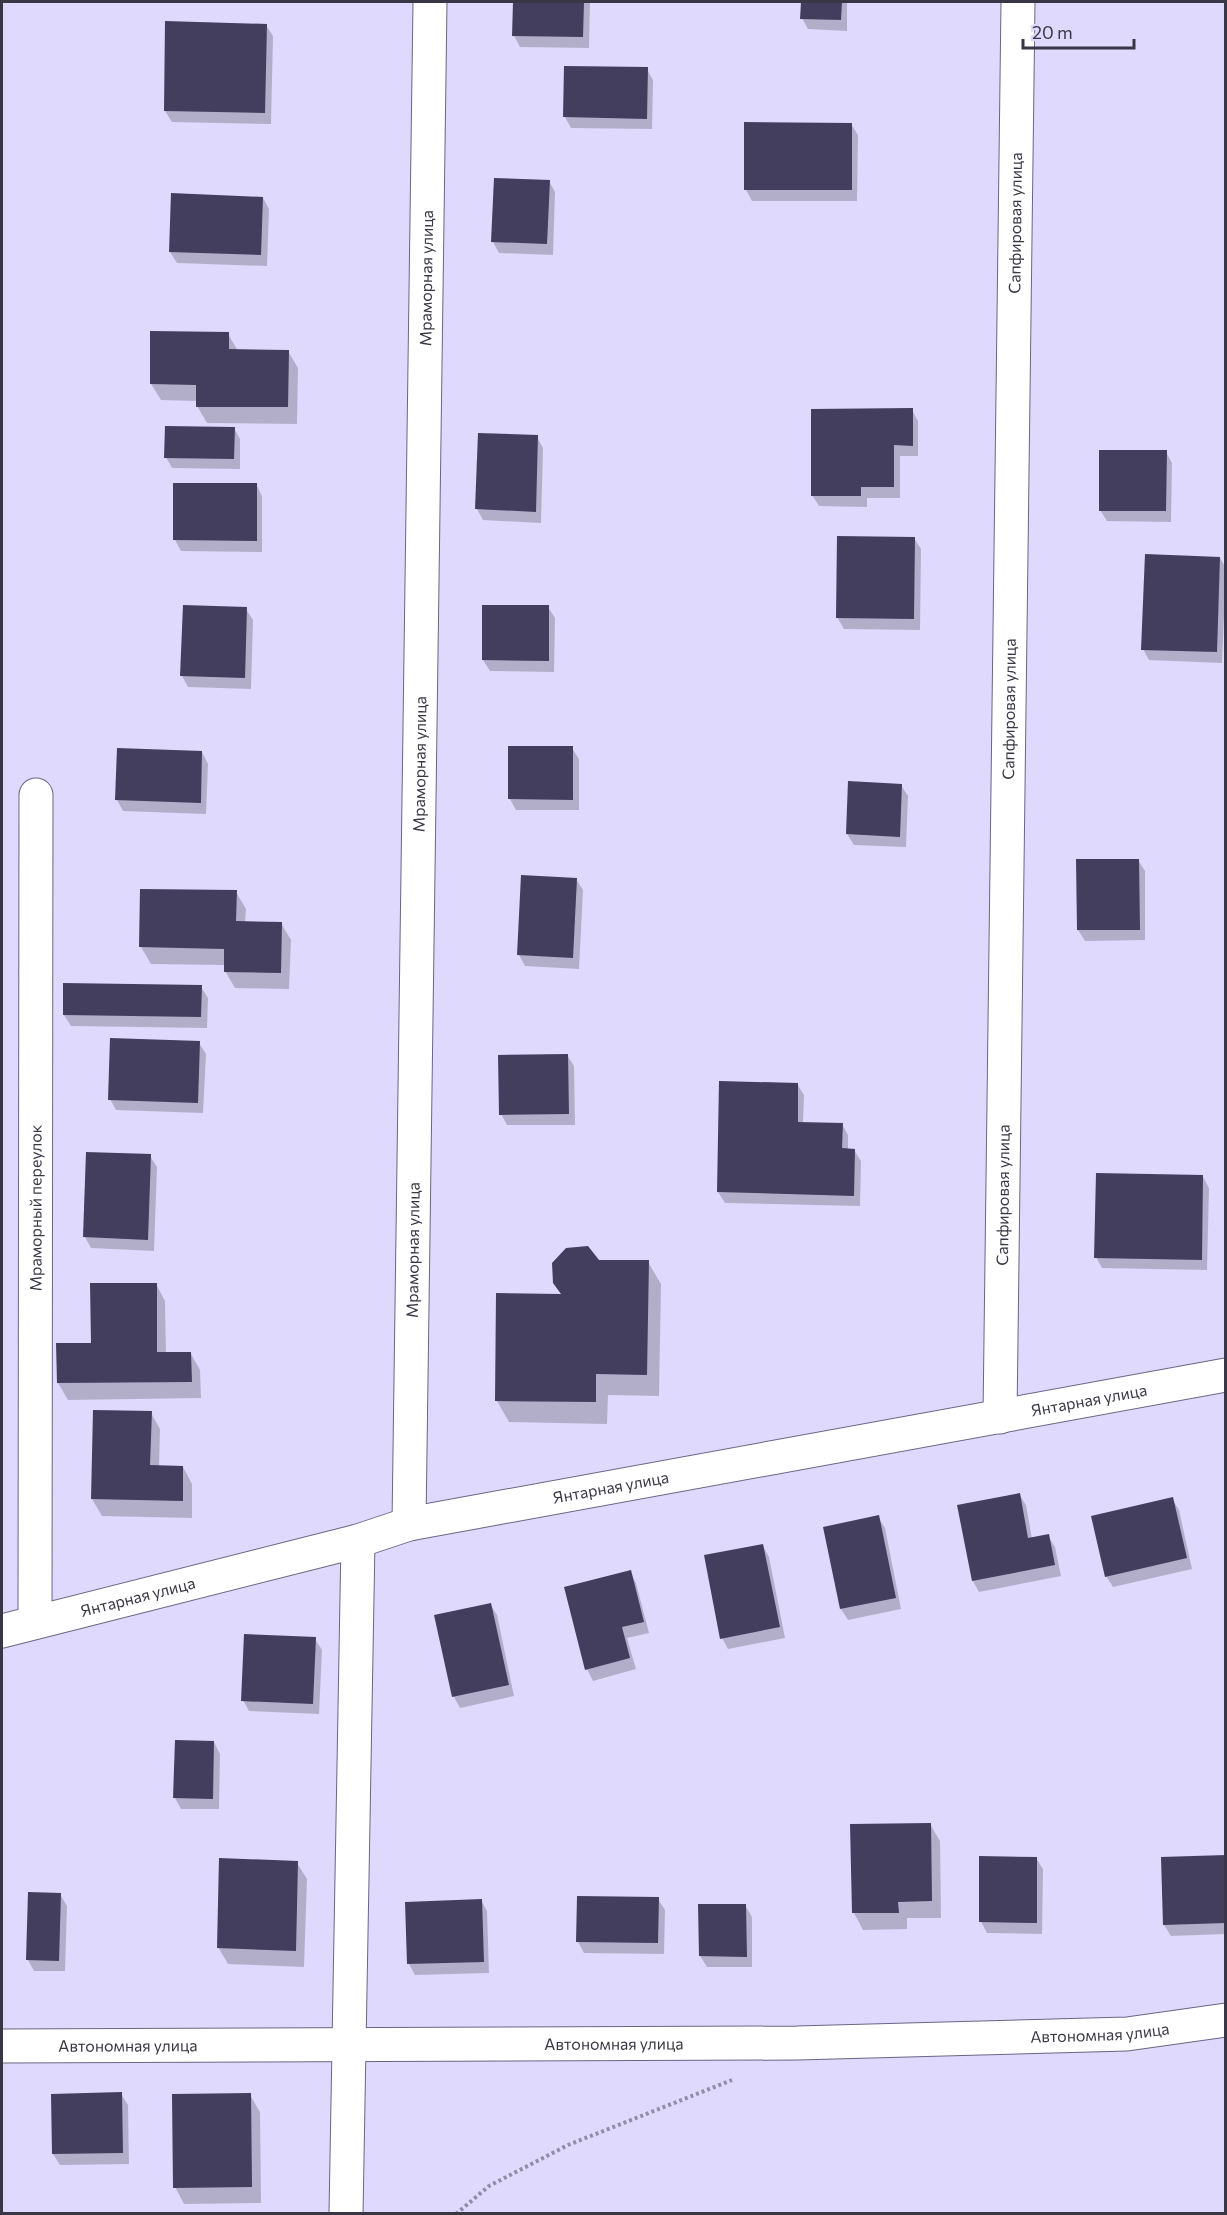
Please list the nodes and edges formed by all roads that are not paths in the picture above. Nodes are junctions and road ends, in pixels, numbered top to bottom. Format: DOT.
graph roads {
  1 [pos="430,2"];
  2 [pos="1018,2"];
  3 [pos="36,795"];
  4 [pos="1226,1375"];
  5 [pos="1000,1417"];
  6 [pos="409,1524"];
  7 [pos="358,1541"];
  8 [pos="35,1622"];
  9 [pos="2,1631"];
  10 [pos="1226,2020"];
  11 [pos="2,2046"];
  12 [pos="351,2046"];
  13 [pos="346,2214"];
  1 -- 6 [label="street, Мраморная улица"];
  2 -- 5 [label="street, Сапфировая улица"];
  3 -- 8 [label="street, Мраморный переулок"];
  4 -- 5 [label="street, Янтарная улица"];
  5 -- 6 [label="street, Янтарная улица"];
  6 -- 7 [label="street, Янтарная улица"];
  7 -- 8 [label="street, Янтарная улица"];
  7 -- 12 [label="street"];
  8 -- 9 [label="street, Янтарная улица"];
  10 -- 12 [label="street, Автономная улица"];
  11 -- 12 [label="street, Автономная улица"];
  12 -- 13 [label="street"];
}
